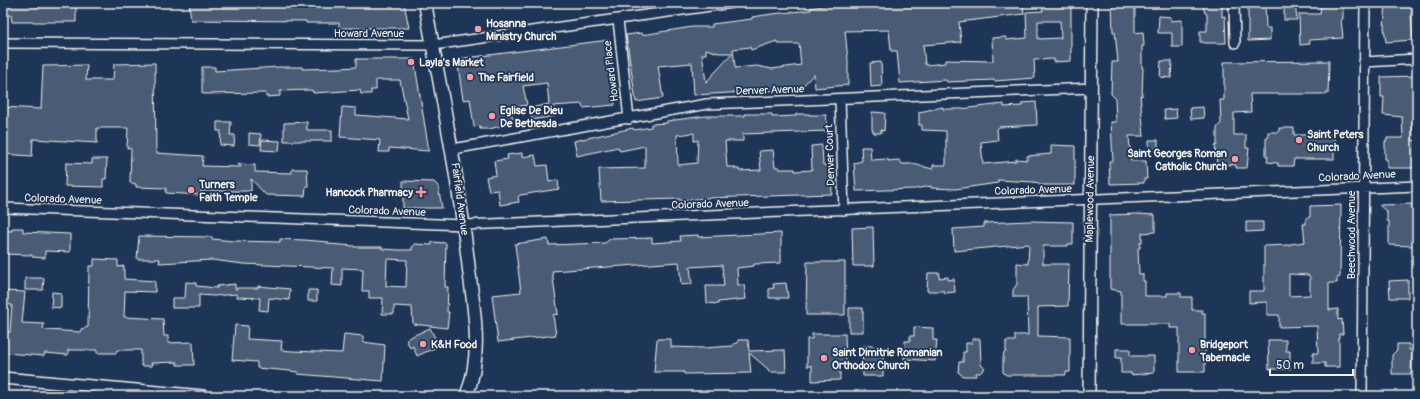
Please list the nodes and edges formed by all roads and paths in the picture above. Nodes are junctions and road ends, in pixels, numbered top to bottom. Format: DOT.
graph roads {
  1 [pos="425,3"];
  2 [pos="732,3"];
  3 [pos="1092,3"];
  4 [pos="1234,3"];
  5 [pos="1365,3"];
  6 [pos="618,20"];
  7 [pos="3,43"];
  8 [pos="1235,43"];
  9 [pos="433,45"];
  10 [pos="1417,59"];
  11 [pos="1364,62"];
  12 [pos="1092,88"];
  13 [pos="840,99"];
  14 [pos="629,119"];
  15 [pos="453,149"];
  16 [pos="1417,186"];
  17 [pos="1364,188"];
  18 [pos="1090,200"];
  19 [pos="3,208"];
  20 [pos="844,210"];
  21 [pos="464,225"];
  22 [pos="3,378"];
  23 [pos="203,396"];
  24 [pos="466,396"];
  25 [pos="1089,396"];
  26 [pos="1362,396"];
  1 -- 9 [label="main road, Fairfield Avenue"];
  2 -- 6 [label="street, Howard Avenue"];
  3 -- 12 [label="street, Maplewood Avenue"];
  4 -- 8 [label="street"];
  5 -- 11 [label="street, Beechwood Avenue"];
  6 -- 9 [label="street, Howard Avenue"];
  6 -- 14 [label="street, Howard Place"];
  7 -- 9 [label="street, Howard Avenue"];
  9 -- 15 [label="main road, Fairfield Avenue"];
  10 -- 11 [label="street"];
  11 -- 17 [label="street, Beechwood Avenue"];
  12 -- 13 [label="street, Denver Avenue"];
  12 -- 18 [label="street, Maplewood Avenue"];
  13 -- 14 [label="street, Denver Avenue"];
  13 -- 20 [label="street, Denver Court"];
  14 -- 15 [label="street, Denver Avenue"];
  15 -- 21 [label="main road, Fairfield Avenue"];
  16 -- 17 [label="street, Colorado Avenue"];
  17 -- 18 [label="street, Colorado Avenue"];
  17 -- 26 [label="street, Beechwood Avenue"];
  18 -- 20 [label="street, Colorado Avenue"];
  18 -- 25 [label="street, Maplewood Avenue"];
  19 -- 21 [label="street, Colorado Avenue"];
  20 -- 21 [label="street, Colorado Avenue"];
  21 -- 24 [label="main road, Fairfield Avenue"];
  22 -- 23 [label="street"];
}
